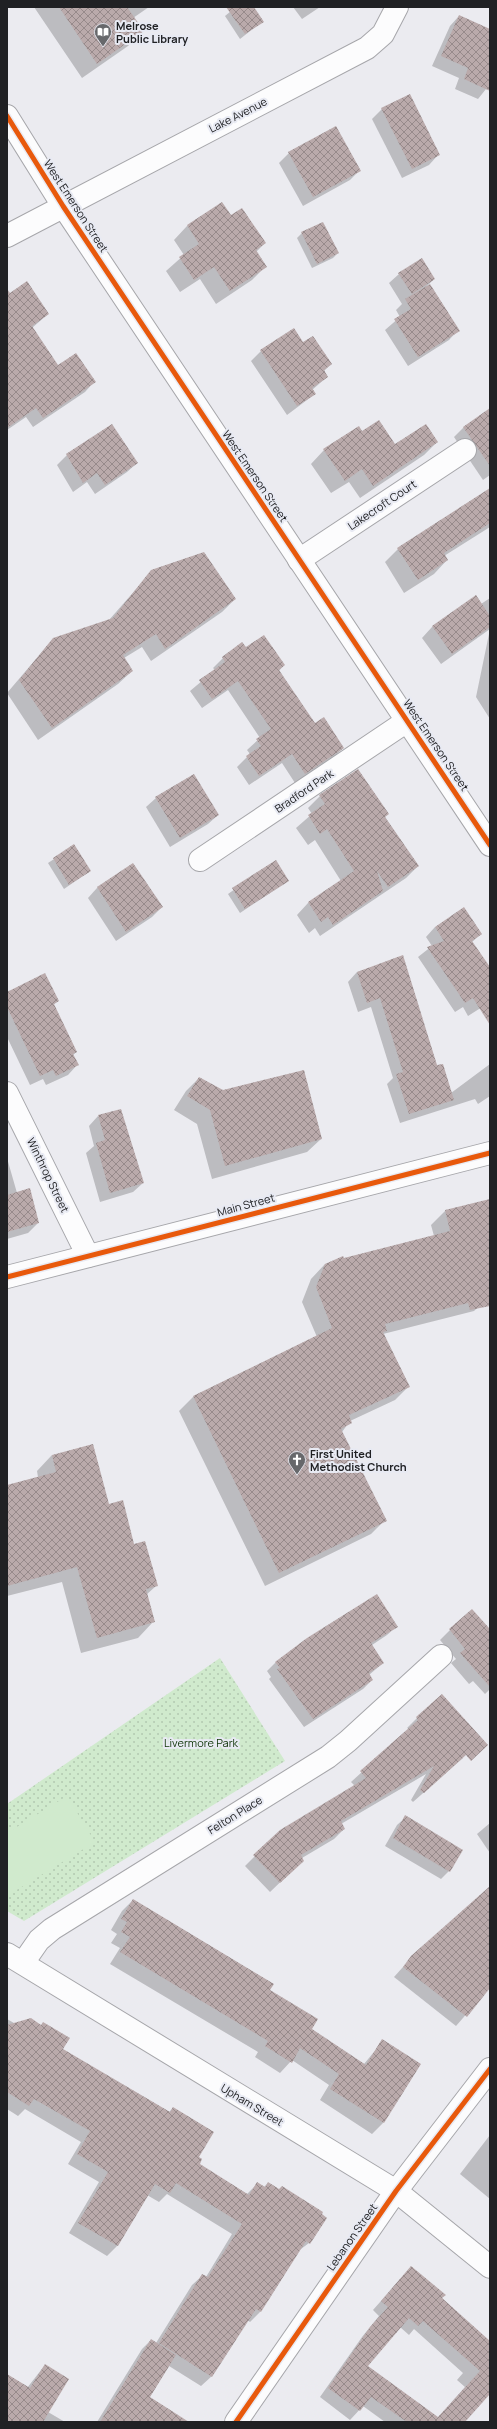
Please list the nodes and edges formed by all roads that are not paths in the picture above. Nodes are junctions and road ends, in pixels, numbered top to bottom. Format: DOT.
graph roads {
  1 [pos="397,7"];
  2 [pos="7,116"];
  3 [pos="63,206"];
  4 [pos="7,236"];
  5 [pos="465,450"];
  6 [pos="299,560"];
  7 [pos="408,721"];
  8 [pos="490,845"];
  9 [pos="200,860"];
  10 [pos="7,1093"];
  11 [pos="490,1153"];
  12 [pos="88,1256"];
  13 [pos="7,1276"];
  14 [pos="441,1656"];
  15 [pos="15,1958"];
  16 [pos="490,2069"];
  17 [pos="396,2191"];
  18 [pos="490,2267"];
  19 [pos="236,2422"];
  1 -- 3 [label="street, Lake Avenue"];
  2 -- 3 [label="street, West Emerson Street"];
  3 -- 4 [label="street, Lake Avenue"];
  3 -- 6 [label="street, West Emerson Street"];
  5 -- 6 [label="street, Lakecroft Court"];
  6 -- 7 [label="street, West Emerson Street"];
  7 -- 8 [label="street, West Emerson Street"];
  7 -- 9 [label="street, Bradford Park"];
  10 -- 12 [label="street, Winthrop Street"];
  11 -- 12 [label="street, Main Street"];
  12 -- 13 [label="street, Main Street"];
  14 -- 15 [label="street, Felton Place"];
  15 -- 17 [label="street, Upham Street"];
  16 -- 17 [label="street, Lebanon Street"];
  17 -- 18 [label="street, Upham Street"];
  17 -- 19 [label="street, Lebanon Street"];
}
